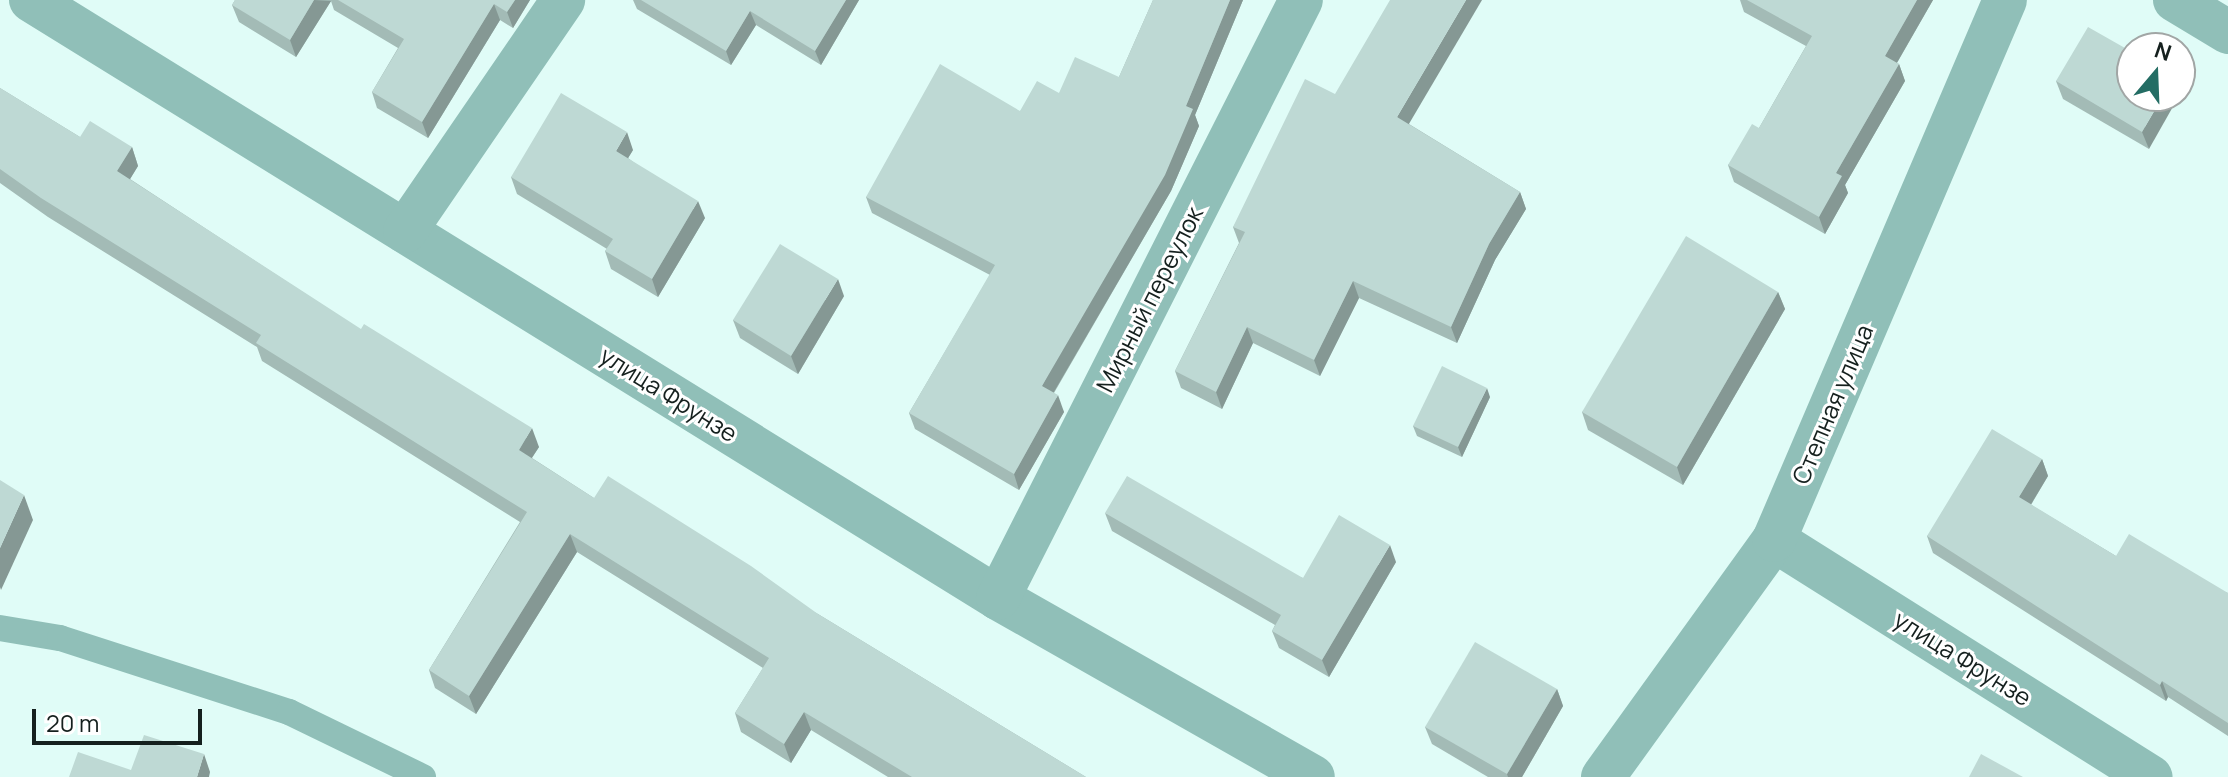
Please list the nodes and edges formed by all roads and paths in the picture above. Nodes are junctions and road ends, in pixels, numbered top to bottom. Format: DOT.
graph roads {
  1 [pos="31,0"];
  2 [pos="563,0"];
  3 [pos="1301,0"];
  4 [pos="2005,0"];
  5 [pos="2175,0"];
  6 [pos="2228,32"];
  7 [pos="405,231"];
  8 [pos="1774,540"];
  9 [pos="998,598"];
  10 [pos="0,628"];
  11 [pos="423,777"];
  12 [pos="1313,777"];
  13 [pos="1603,777"];
  14 [pos="2151,777"];
  1 -- 7 [label="street, улица Фрунзе"];
  2 -- 7 [label="street"];
  3 -- 9 [label="street, Мирный переулок"];
  4 -- 8 [label="street, Степная улица"];
  5 -- 6 [label="street"];
  7 -- 9 [label="street, улица Фрунзе"];
  8 -- 13 [label="street, Степная улица"];
  8 -- 14 [label="street, улица Фрунзе"];
  9 -- 12 [label="street, улица Фрунзе"];
  10 -- 11 [label="lane"];
}
